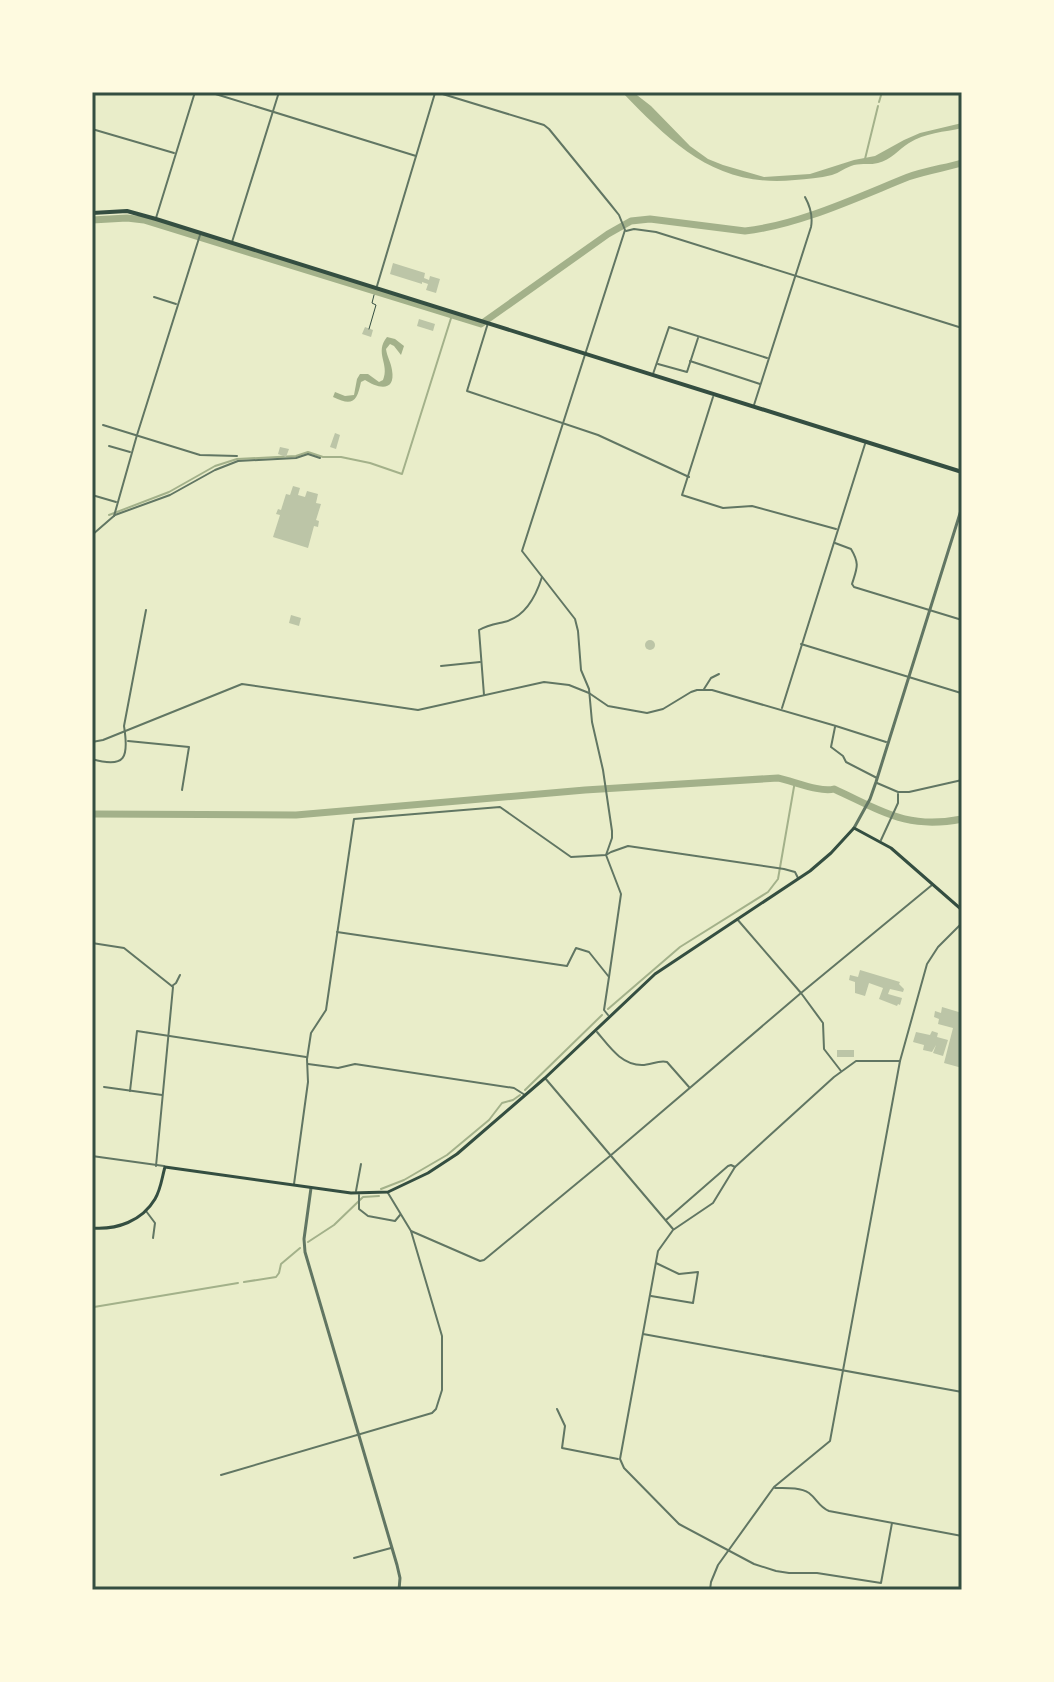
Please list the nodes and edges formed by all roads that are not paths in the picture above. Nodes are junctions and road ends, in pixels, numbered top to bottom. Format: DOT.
graph roads {
  1 [pos="195,92"];
  2 [pos="209,92"];
  3 [pos="279,92"];
  4 [pos="436,92"];
  5 [pos="272,112"];
  6 [pos="92,129"];
  7 [pos="175,153"];
  8 [pos="416,156"];
  9 [pos="805,197"];
  10 [pos="92,213"];
  11 [pos="156,219"];
  12 [pos="625,231"];
  13 [pos="200,232"];
  14 [pos="232,243"];
  15 [pos="795,276"];
  16 [pos="376,288"];
  17 [pos="154,297"];
  18 [pos="178,304"];
  19 [pos="487,321"];
  20 [pos="962,328"];
  21 [pos="698,336"];
  22 [pos="587,353"];
  23 [pos="769,359"];
  24 [pos="690,361"];
  25 [pos="657,364"];
  26 [pos="653,374"];
  27 [pos="760,384"];
  28 [pos="714,394"];
  29 [pos="753,406"];
  30 [pos="563,423"];
  31 [pos="103,425"];
  32 [pos="137,435"];
  33 [pos="866,442"];
  34 [pos="109,446"];
  35 [pos="131,453"];
  36 [pos="237,456"];
  37 [pos="320,458"];
  38 [pos="962,472"];
  39 [pos="689,477"];
  40 [pos="92,495"];
  41 [pos="117,502"];
  42 [pos="962,507"];
  43 [pos="114,516"];
  44 [pos="837,529"];
  45 [pos="92,535"];
  46 [pos="833,543"];
  47 [pos="542,577"];
  48 [pos="146,610"];
  49 [pos="930,610"];
  50 [pos="962,620"];
  51 [pos="801,644"];
  52 [pos="481,662"];
  53 [pos="441,666"];
  54 [pos="719,674"];
  55 [pos="909,677"];
  56 [pos="703,690"];
  57 [pos="589,693"];
  58 [pos="961,693"];
  59 [pos="484,696"];
  60 [pos="782,709"];
  61 [pos="836,726"];
  62 [pos="124,730"];
  63 [pos="92,742"];
  64 [pos="127,742"];
  65 [pos="888,743"];
  66 [pos="92,759"];
  67 [pos="877,780"];
  68 [pos="962,780"];
  69 [pos="182,790"];
  70 [pos="898,792"];
  71 [pos="854,828"];
  72 [pos="881,842"];
  73 [pos="606,855"];
  74 [pos="799,879"];
  75 [pos="932,885"];
  76 [pos="962,910"];
  77 [pos="736,919"];
  78 [pos="962,923"];
  79 [pos="336,932"];
  80 [pos="92,943"];
  81 [pos="180,975"];
  82 [pos="609,977"];
  83 [pos="172,986"];
  84 [pos="801,993"];
  85 [pos="610,1017"];
  86 [pos="595,1030"];
  87 [pos="168,1036"];
  88 [pos="307,1057"];
  89 [pos="900,1061"];
  90 [pos="307,1063"];
  91 [pos="842,1072"];
  92 [pos="545,1078"];
  93 [pos="104,1087"];
  94 [pos="690,1088"];
  95 [pos="130,1091"];
  96 [pos="163,1095"];
  97 [pos="525,1095"];
  98 [pos="92,1156"];
  99 [pos="610,1156"];
  100 [pos="361,1164"];
  101 [pos="156,1166"];
  102 [pos="165,1167"];
  103 [pos="735,1167"];
  104 [pos="294,1185"];
  105 [pos="311,1187"];
  106 [pos="388,1192"];
  107 [pos="358,1195"];
  108 [pos="146,1211"];
  109 [pos="401,1214"];
  110 [pos="665,1220"];
  111 [pos="92,1228"];
  112 [pos="673,1230"];
  113 [pos="411,1231"];
  114 [pos="153,1238"];
  115 [pos="655,1263"];
  116 [pos="649,1295"];
  117 [pos="642,1334"];
  118 [pos="843,1370"];
  119 [pos="962,1392"];
  120 [pos="557,1409"];
  121 [pos="359,1435"];
  122 [pos="620,1459"];
  123 [pos="221,1475"];
  124 [pos="774,1487"];
  125 [pos="892,1523"];
  126 [pos="962,1536"];
  127 [pos="392,1548"];
  128 [pos="730,1551"];
  129 [pos="354,1558"];
  130 [pos="710,1589"];
  131 [pos="399,1590"];
  1 -- 7 [label="street"];
  2 -- 5 [label="street"];
  3 -- 5 [label="street"];
  4 -- 8 [label="street"];
  4 -- 12 [label="street"];
  5 -- 8 [label="street"];
  5 -- 14 [label="street"];
  6 -- 7 [label="street"];
  7 -- 11 [label="street"];
  8 -- 16 [label="street"];
  9 -- 15 [label="street"];
  10 -- 11 [label="main road"];
  11 -- 13 [label="main road"];
  12 -- 15 [label="street"];
  12 -- 22 [label="street"];
  13 -- 14 [label="main road"];
  13 -- 18 [label="street"];
  14 -- 16 [label="main road"];
  15 -- 20 [label="street"];
  15 -- 23 [label="street"];
  16 -- 19 [label="main road"];
  17 -- 18 [label="street"];
  18 -- 32 [label="street"];
  19 -- 22 [label="main road"];
  19 -- 30 [label="street"];
  21 -- 23 [label="street"];
  21 -- 24 [label="street"];
  21 -- 25 [label="street"];
  22 -- 26 [label="main road"];
  22 -- 30 [label="street"];
  23 -- 27 [label="street"];
  24 -- 25 [label="street"];
  24 -- 27 [label="street"];
  25 -- 26 [label="street"];
  26 -- 28 [label="main road"];
  27 -- 29 [label="street"];
  28 -- 29 [label="main road"];
  28 -- 39 [label="street"];
  29 -- 33 [label="main road"];
  30 -- 39 [label="street"];
  30 -- 47 [label="street"];
  31 -- 32 [label="street"];
  32 -- 35 [label="street"];
  32 -- 36 [label="street"];
  33 -- 38 [label="main road"];
  33 -- 44 [label="street"];
  34 -- 35 [label="street"];
  35 -- 41 [label="street"];
  37 -- 43 [label="street"];
  39 -- 44 [label="street"];
  40 -- 41 [label="street"];
  41 -- 43 [label="street"];
  42 -- 49 [label="street"];
  43 -- 45 [label="street"];
  44 -- 46 [label="street"];
  46 -- 49 [label="street"];
  46 -- 51 [label="street"];
  47 -- 52 [label="street"];
  47 -- 57 [label="street"];
  48 -- 62 [label="street"];
  49 -- 50 [label="street"];
  49 -- 55 [label="street"];
  51 -- 55 [label="street"];
  51 -- 60 [label="street"];
  52 -- 53 [label="street"];
  52 -- 59 [label="street"];
  54 -- 56 [label="street"];
  55 -- 58 [label="street"];
  55 -- 65 [label="street"];
  56 -- 57 [label="street"];
  56 -- 60 [label="street"];
  57 -- 59 [label="street"];
  57 -- 73 [label="street"];
  59 -- 62 [label="street"];
  60 -- 61 [label="street"];
  61 -- 65 [label="street"];
  61 -- 67 [label="street"];
  62 -- 63 [label="street"];
  62 -- 64 [label="street"];
  64 -- 66 [label="street"];
  64 -- 69 [label="street"];
  65 -- 67 [label="street"];
  67 -- 70 [label="street"];
  67 -- 71 [label="street"];
  68 -- 70 [label="street"];
  70 -- 72 [label="street"];
  71 -- 72 [label="main road"];
  71 -- 74 [label="main road"];
  72 -- 75 [label="main road"];
  73 -- 74 [label="street"];
  73 -- 79 [label="street"];
  73 -- 82 [label="street"];
  74 -- 77 [label="main road"];
  75 -- 76 [label="main road"];
  75 -- 84 [label="street"];
  77 -- 84 [label="street"];
  77 -- 85 [label="main road"];
  78 -- 89 [label="street"];
  79 -- 82 [label="street"];
  79 -- 88 [label="street"];
  80 -- 83 [label="street"];
  81 -- 83 [label="street"];
  82 -- 85 [label="street"];
  83 -- 87 [label="street"];
  84 -- 91 [label="street"];
  84 -- 94 [label="street"];
  85 -- 86 [label="main road"];
  86 -- 92 [label="main road"];
  86 -- 94 [label="street"];
  87 -- 88 [label="street"];
  87 -- 95 [label="street"];
  87 -- 96 [label="street"];
  88 -- 90 [label="street"];
  89 -- 91 [label="street"];
  89 -- 118 [label="street"];
  90 -- 97 [label="street"];
  90 -- 104 [label="street"];
  91 -- 103 [label="street"];
  92 -- 97 [label="main road"];
  92 -- 99 [label="street"];
  93 -- 95 [label="street"];
  94 -- 99 [label="street"];
  95 -- 96 [label="street"];
  96 -- 101 [label="street"];
  97 -- 106 [label="main road"];
  98 -- 101 [label="street"];
  99 -- 110 [label="street"];
  99 -- 113 [label="street"];
  100 -- 107 [label="street"];
  101 -- 102 [label="street"];
  102 -- 104 [label="main road"];
  102 -- 108 [label="main road"];
  103 -- 110 [label="street"];
  103 -- 112 [label="street"];
  104 -- 105 [label="main road"];
  105 -- 107 [label="main road"];
  105 -- 121 [label="street"];
  106 -- 107 [label="main road"];
  106 -- 109 [label="street"];
  107 -- 109 [label="street"];
  108 -- 111 [label="main road"];
  108 -- 114 [label="street"];
  109 -- 113 [label="street"];
  110 -- 112 [label="street"];
  112 -- 115 [label="street"];
  113 -- 121 [label="street"];
  115 -- 116 [label="street"];
  115 -- 116 [label="street"];
  116 -- 117 [label="street"];
  117 -- 118 [label="street"];
  117 -- 122 [label="street"];
  118 -- 119 [label="street"];
  118 -- 124 [label="street"];
  120 -- 122 [label="street"];
  121 -- 123 [label="street"];
  121 -- 127 [label="street"];
  122 -- 128 [label="street"];
  124 -- 125 [label="street"];
  124 -- 128 [label="street"];
  125 -- 126 [label="street"];
  125 -- 128 [label="street"];
  127 -- 129 [label="street"];
  127 -- 131 [label="street"];
  128 -- 130 [label="street"];
}
